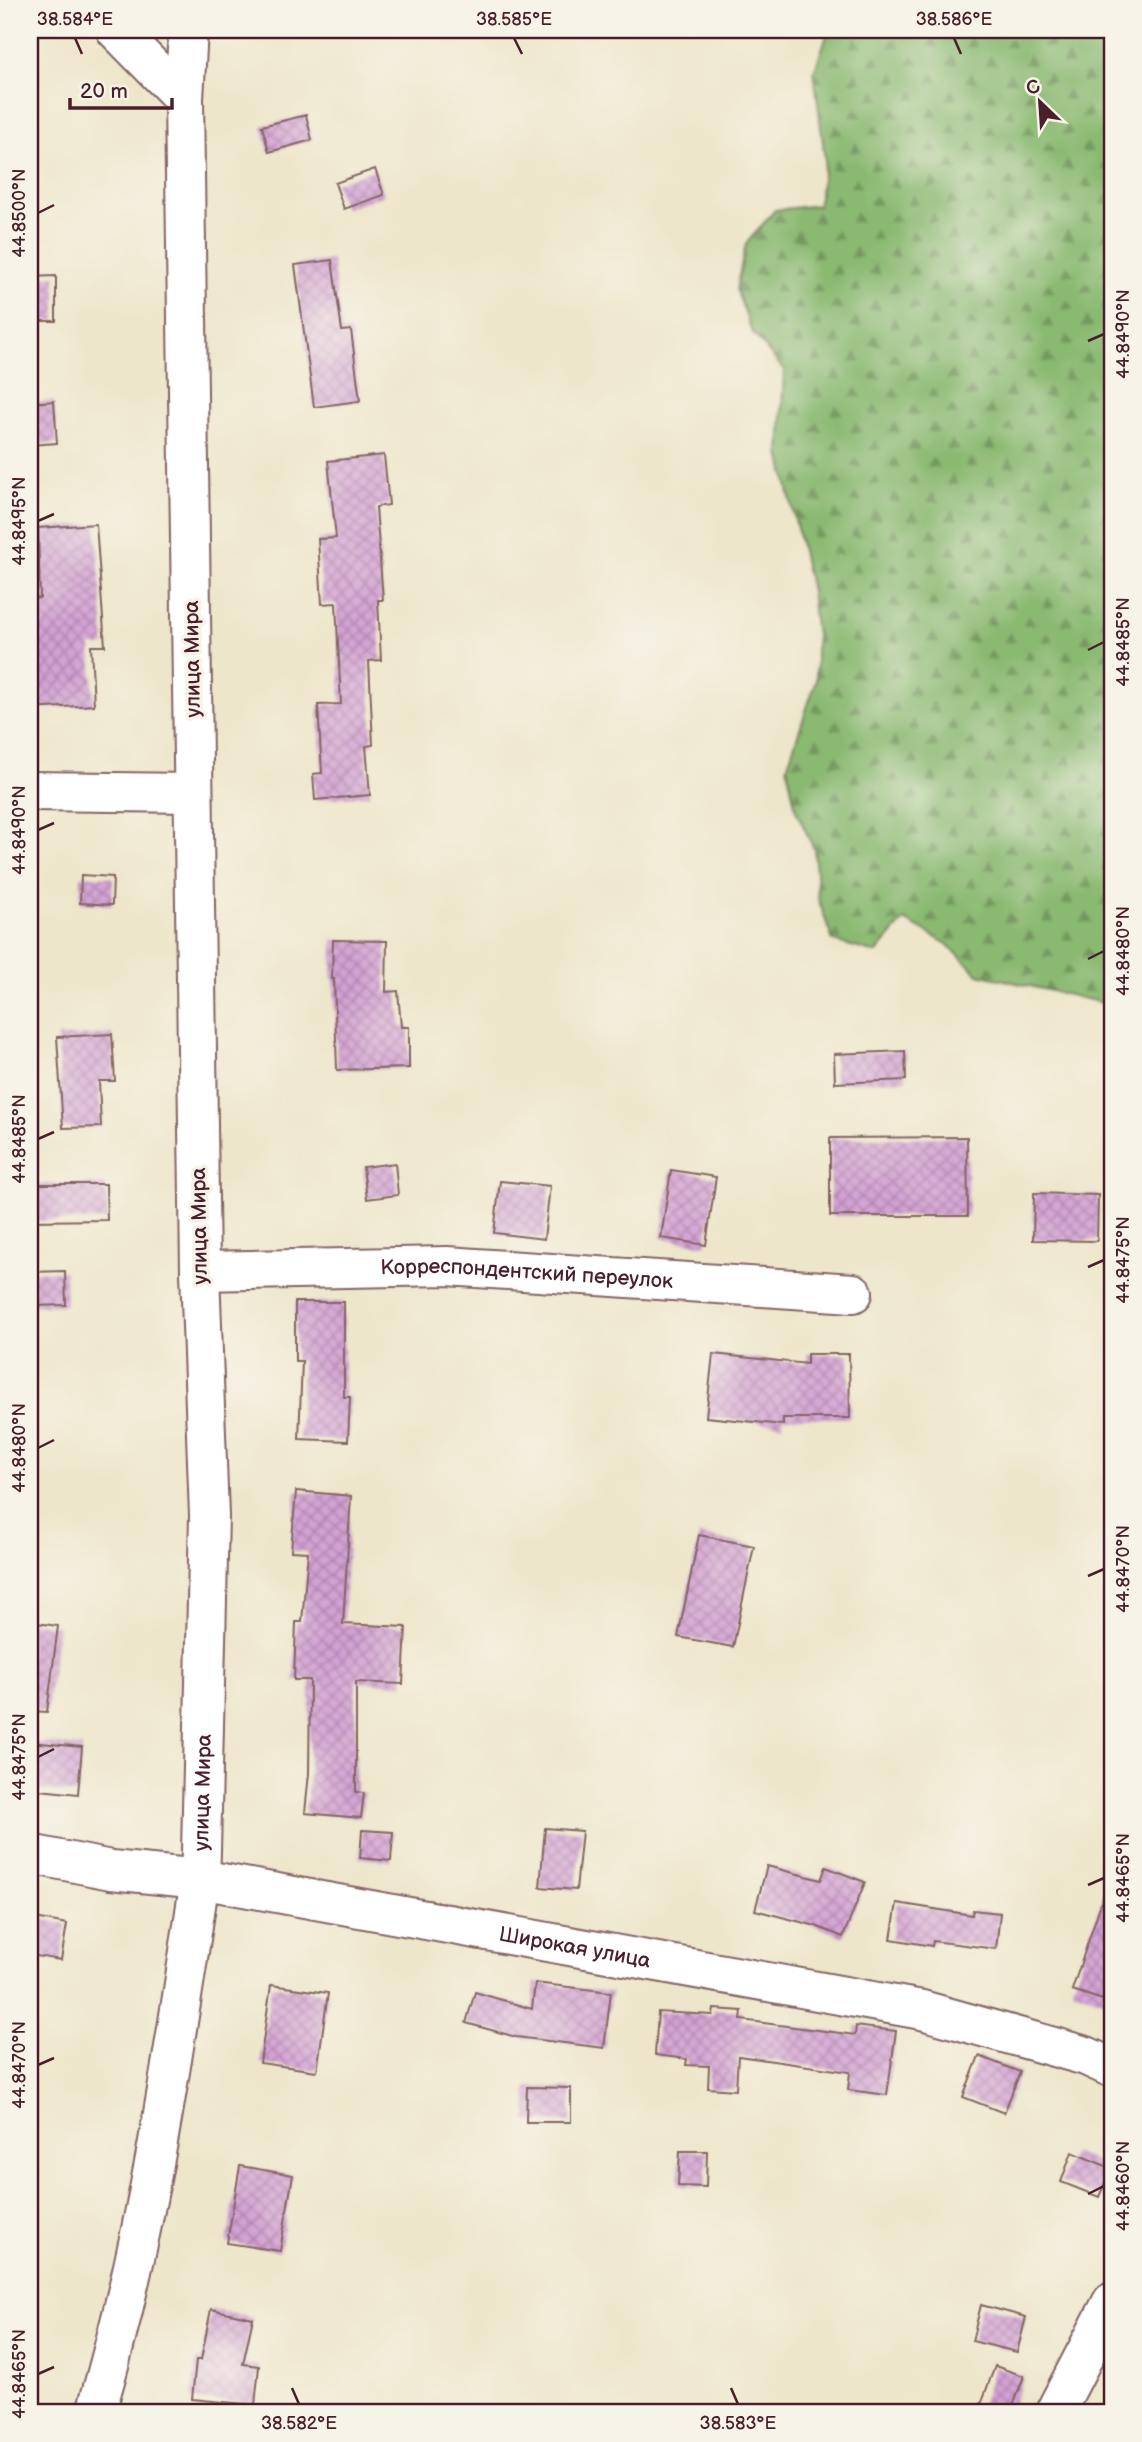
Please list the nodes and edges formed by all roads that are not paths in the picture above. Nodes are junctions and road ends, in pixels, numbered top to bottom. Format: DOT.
graph roads {
  1 [pos="116,30"];
  2 [pos="188,30"];
  3 [pos="184,99"];
  4 [pos="30,791"];
  5 [pos="193,793"];
  6 [pos="200,1271"];
  7 [pos="853,1293"];
  8 [pos="30,1854"];
  9 [pos="200,1879"];
  10 [pos="1112,2067"];
  11 [pos="1112,2302"];
  12 [pos="96,2412"];
  13 [pos="1055,2412"];
  1 -- 3 [label="main road"];
  2 -- 3 [label="main road, улица Мира"];
  3 -- 5 [label="main road, улица Мира"];
  4 -- 5 [label="main road"];
  5 -- 6 [label="main road, улица Мира"];
  6 -- 7 [label="main road, Корреспондентский переулок"];
  6 -- 9 [label="main road, улица Мира"];
  8 -- 9 [label="main road, Широкая улица"];
  9 -- 10 [label="main road, Широкая улица"];
  9 -- 12 [label="main road, улица Мира"];
  11 -- 13 [label="main road"];
}
